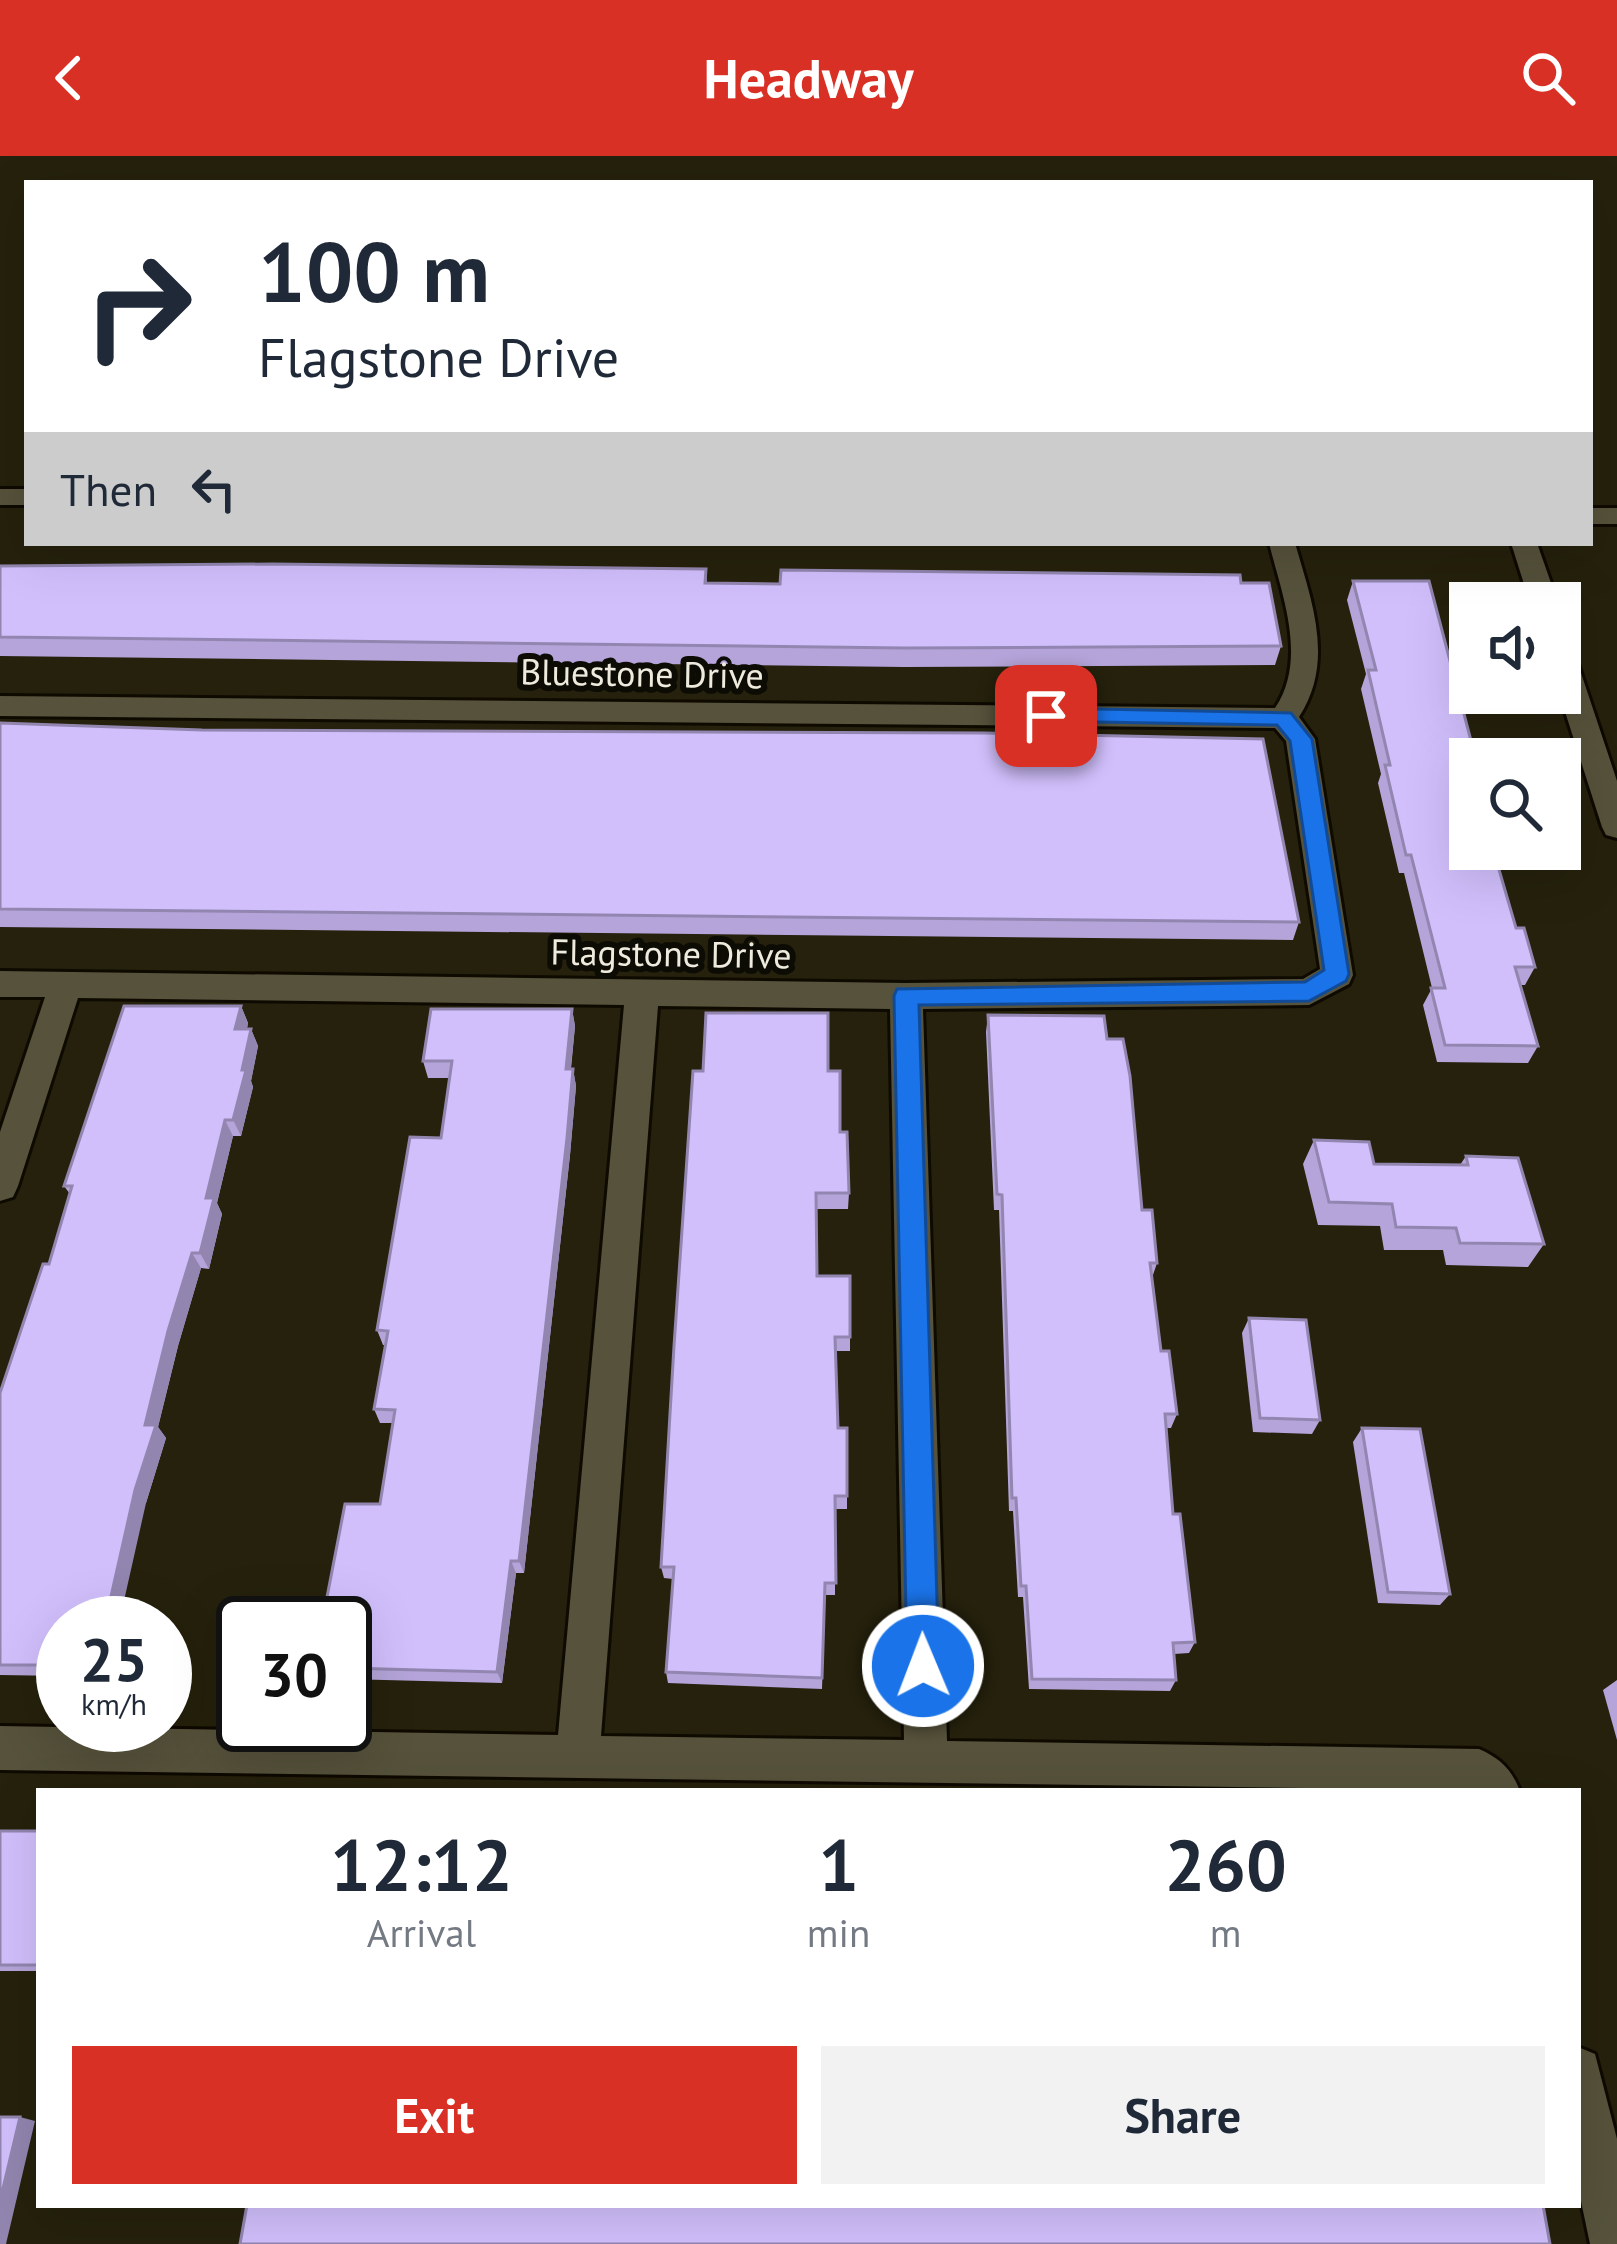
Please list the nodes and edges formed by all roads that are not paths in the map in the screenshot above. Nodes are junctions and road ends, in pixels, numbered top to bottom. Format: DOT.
graph roads {
  1 [pos="1283,546"];
  2 [pos="1526,546"];
  3 [pos="1537,582"];
  4 [pos="0,706"];
  5 [pos="1580,714"];
  6 [pos="1283,718"];
  7 [pos="1617,827"];
  8 [pos="0,984"];
  9 [pos="66,984"];
  10 [pos="642,992"];
  11 [pos="906,996"];
  12 [pos="0,1186"];
  13 [pos="0,1748"];
  14 [pos="578,1757"];
  15 [pos="926,1762"];
  16 [pos="1488,1781"];
  17 [pos="1581,2085"];
  18 [pos="1615,2244"];
  1 -- 6 [label="street"];
  2 -- 3 [label="street"];
  4 -- 6 [label="street, Bluestone Drive"];
  5 -- 7 [label="street"];
  6 -- 11 [label="street, Flagstone Drive"];
  8 -- 9 [label="street, Flagstone Drive"];
  9 -- 10 [label="street, Flagstone Drive"];
  9 -- 12 [label="street"];
  10 -- 11 [label="street, Flagstone Drive"];
  10 -- 14 [label="street"];
  11 -- 15 [label="street"];
  13 -- 14 [label="street"];
  14 -- 15 [label="street"];
  15 -- 16 [label="street"];
  17 -- 18 [label="street"];
}
